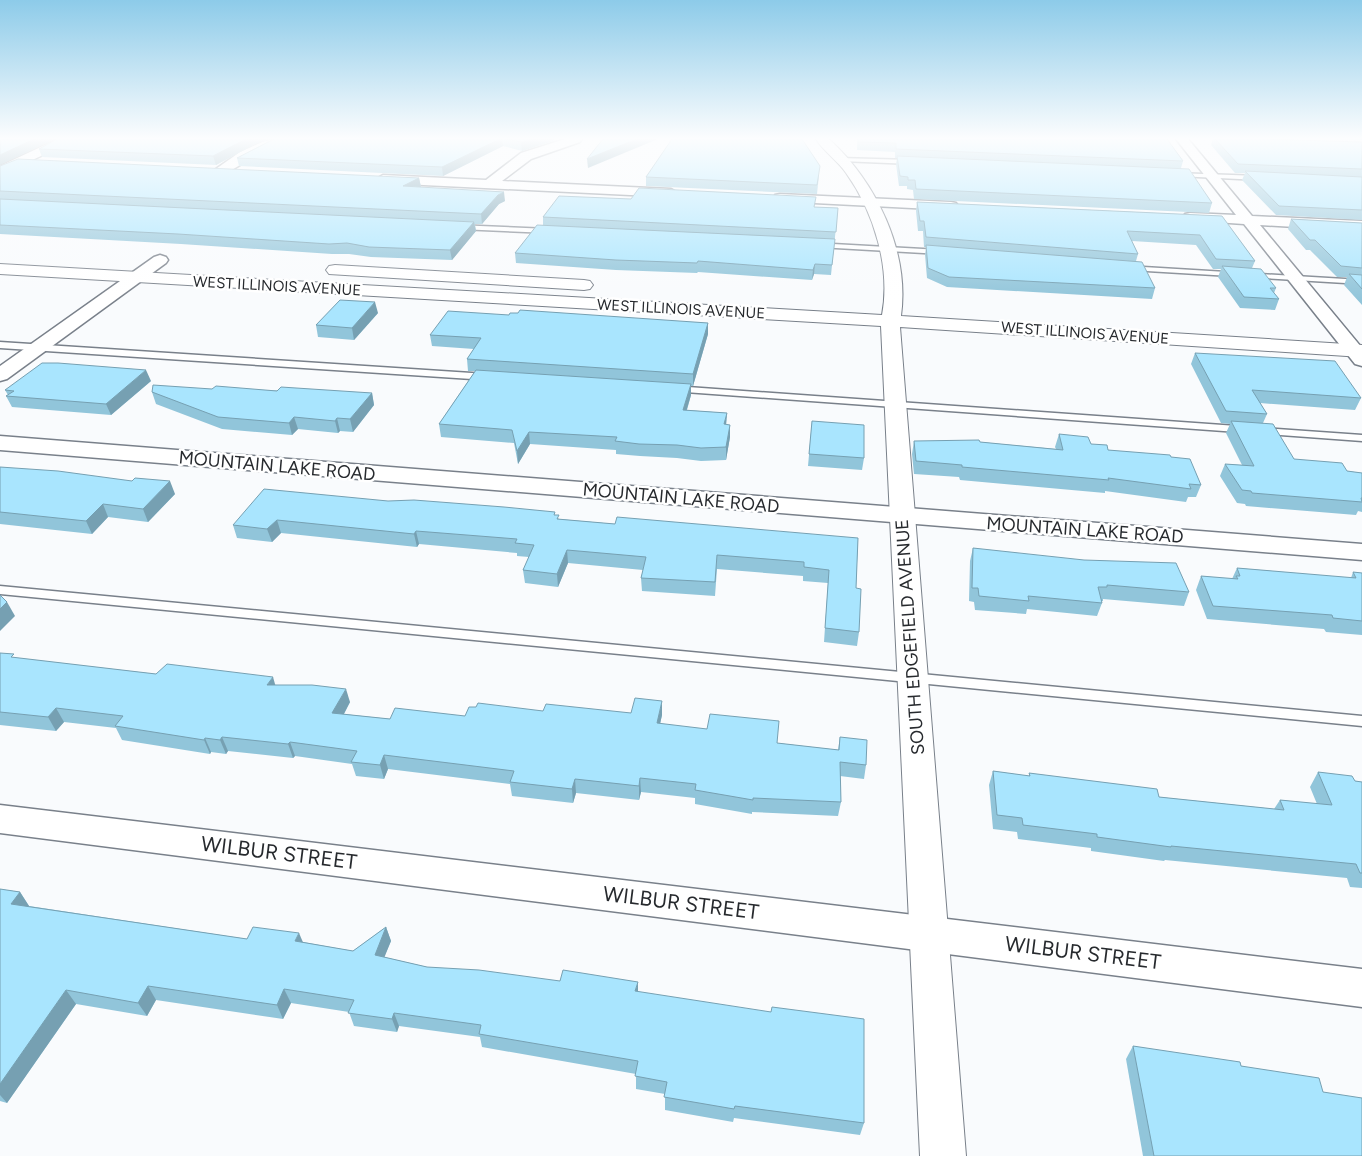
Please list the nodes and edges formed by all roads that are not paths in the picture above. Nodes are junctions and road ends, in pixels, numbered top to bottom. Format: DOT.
graph roads {
  1 [pos="866,193"];
  2 [pos="1226,193"];
  3 [pos="764,197"];
  4 [pos="871,202"];
  5 [pos="960,207"];
  6 [pos="1179,217"];
  7 [pos="1249,220"];
  8 [pos="451,226"];
  9 [pos="1362,226"];
  10 [pos="560,232"];
  11 [pos="808,245"];
  12 [pos="887,248"];
  13 [pos="950,253"];
  14 [pos="132,258"];
  15 [pos="160,260"];
  16 [pos="179,261"];
  17 [pos="1123,267"];
  18 [pos="0,269"];
  19 [pos="319,269"];
  20 [pos="136,277"];
  21 [pos="1298,278"];
  22 [pos="511,280"];
  23 [pos="1362,282"];
  24 [pos="599,286"];
  25 [pos="498,299"];
  26 [pos="886,309"];
  27 [pos="1202,323"];
  28 [pos="1309,329"];
  29 [pos="1339,331"];
  30 [pos="0,345"];
  31 [pos="38,347"];
  32 [pos="1360,349"];
  33 [pos="0,375"];
  34 [pos="496,377"];
  35 [pos="665,388"];
  36 [pos="894,404"];
  37 [pos="1362,438"];
  38 [pos="0,444"];
  39 [pos="902,516"];
  40 [pos="1362,552"];
  41 [pos="0,590"];
  42 [pos="912,677"];
  43 [pos="1362,721"];
  44 [pos="0,818"];
  45 [pos="929,934"];
  46 [pos="1362,988"];
  47 [pos="943,1156"];
  1 -- 4 [label="main road, SOUTH EDGEFIELD AVENUE"];
  2 -- 7 [label="street"];
  3 -- 4 [label="street"];
  4 -- 5 [label="street"];
  4 -- 12 [label="main road, SOUTH EDGEFIELD AVENUE"];
  6 -- 7 [label="street"];
  7 -- 9 [label="street"];
  7 -- 21 [label="street"];
  8 -- 10 [label="lane"];
  11 -- 12 [label="lane"];
  12 -- 13 [label="lane"];
  12 -- 26 [label="main road, SOUTH EDGEFIELD AVENUE"];
  14 -- 15 [label="main road, WEST ILLINOIS AVENUE"];
  15 -- 16 [label="main road, WEST ILLINOIS AVENUE"];
  15 -- 20 [label="street"];
  17 -- 21 [label="lane"];
  18 -- 20 [label="main road, WEST ILLINOIS AVENUE"];
  19 -- 22 [label="main road, WEST ILLINOIS AVENUE"];
  20 -- 25 [label="main road, WEST ILLINOIS AVENUE"];
  20 -- 31 [label="street"];
  21 -- 23 [label="lane"];
  21 -- 29 [label="street"];
  22 -- 24 [label="main road, WEST ILLINOIS AVENUE"];
  22 -- 25 [label="main road"];
  25 -- 26 [label="main road, WEST ILLINOIS AVENUE"];
  26 -- 27 [label="main road, WEST ILLINOIS AVENUE"];
  26 -- 32 [label="main road, WEST ILLINOIS AVENUE"];
  26 -- 36 [label="main road, SOUTH EDGEFIELD AVENUE"];
  28 -- 29 [label="main road, WEST ILLINOIS AVENUE"];
  29 -- 32 [label="main road, WEST ILLINOIS AVENUE"];
  30 -- 31 [label="lane"];
  31 -- 33 [label="street"];
  31 -- 34 [label="lane"];
  35 -- 36 [label="lane"];
  36 -- 37 [label="lane"];
  36 -- 39 [label="main road, SOUTH EDGEFIELD AVENUE"];
  38 -- 39 [label="street, MOUNTAIN LAKE ROAD"];
  39 -- 40 [label="street, MOUNTAIN LAKE ROAD"];
  39 -- 42 [label="main road, SOUTH EDGEFIELD AVENUE"];
  41 -- 42 [label="lane"];
  42 -- 43 [label="lane"];
  42 -- 45 [label="main road, SOUTH EDGEFIELD AVENUE"];
  44 -- 45 [label="street, WILBUR STREET"];
  45 -- 46 [label="street, WILBUR STREET"];
  45 -- 47 [label="main road, SOUTH EDGEFIELD AVENUE"];
}
